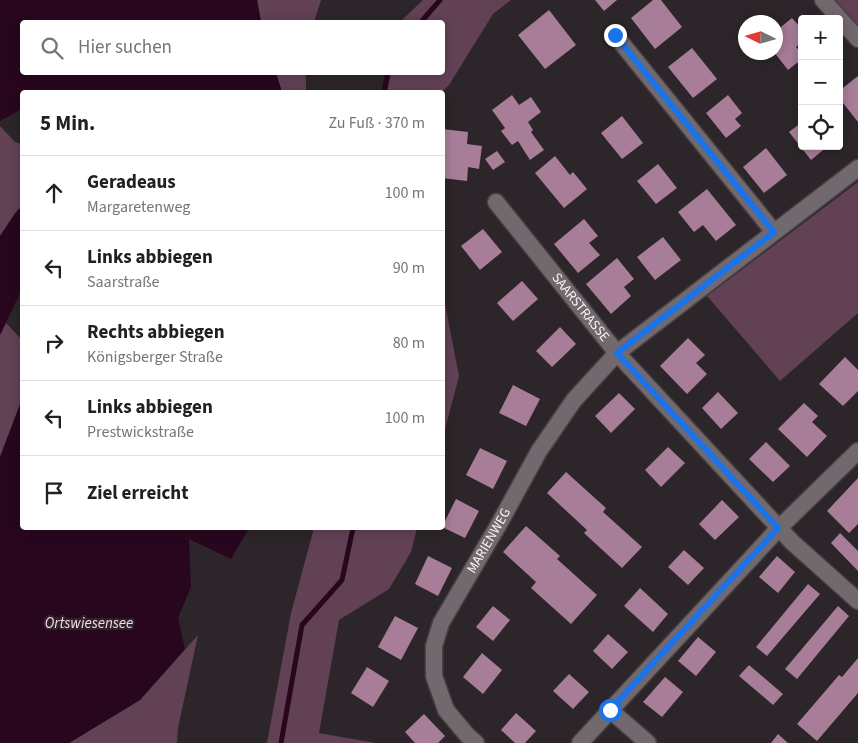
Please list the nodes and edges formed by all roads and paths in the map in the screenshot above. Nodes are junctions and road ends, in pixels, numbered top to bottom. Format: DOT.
graph roads {
  1 [pos="824,0"];
  2 [pos="615,35"];
  3 [pos="858,39"];
  4 [pos="858,168"];
  5 [pos="496,202"];
  6 [pos="774,232"];
  7 [pos="617,353"];
  8 [pos="858,451"];
  9 [pos="778,528"];
  10 [pos="858,601"];
  11 [pos="610,710"];
  12 [pos="476,743"];
  13 [pos="580,743"];
  14 [pos="648,743"];
  1 -- 3 [label="street"];
  2 -- 6 [label="street"];
  4 -- 6 [label="street, MARIENWEG"];
  5 -- 7 [label="street, SAARSTRASSE"];
  6 -- 7 [label="street, MARIENWEG"];
  7 -- 9 [label="street, SAARSTRASSE"];
  7 -- 12 [label="street, MARIENWEG"];
  8 -- 9 [label="street"];
  9 -- 10 [label="street, SAARSTRASSE"];
  9 -- 11 [label="street"];
  11 -- 13 [label="street"];
  11 -- 14 [label="street"];
}
